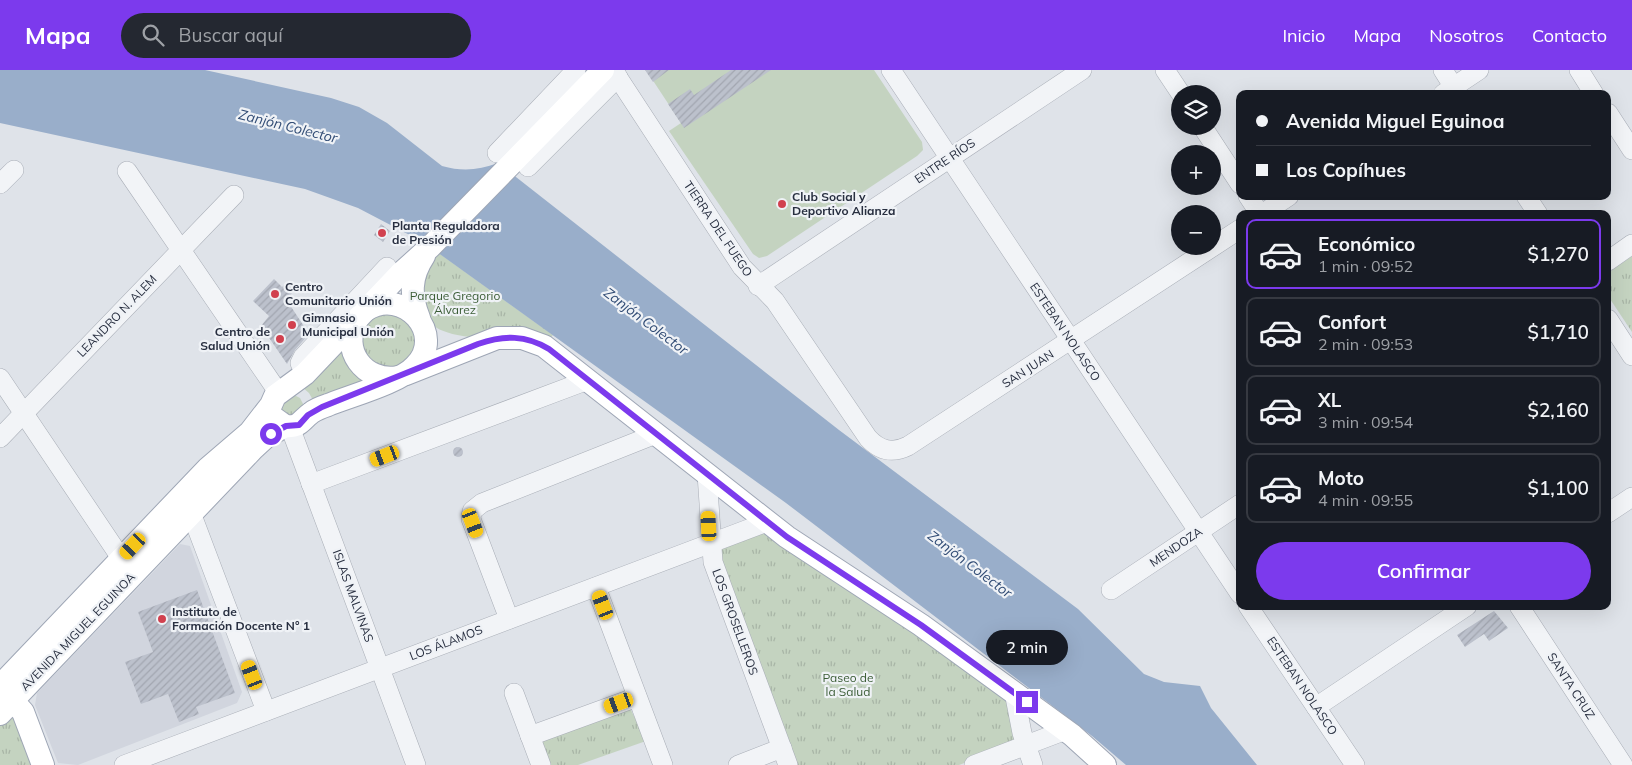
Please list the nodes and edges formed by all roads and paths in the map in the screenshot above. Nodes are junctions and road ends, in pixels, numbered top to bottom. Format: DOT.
graph roads {
  1 [pos="576,70"];
  2 [pos="891,70"];
  3 [pos="1082,70"];
  4 [pos="1165,70"];
  5 [pos="1443,70"];
  6 [pos="1479,70"];
  7 [pos="1579,70"];
  8 [pos="611,72"];
  9 [pos="1174,85"];
  10 [pos="1452,90"];
  11 [pos="1453,90"];
  12 [pos="1592,90"];
  13 [pos="1611,118"];
  14 [pos="1208,135"];
  15 [pos="1632,150"];
  16 [pos="949,158"];
  17 [pos="501,161"];
  18 [pos="528,167"];
  19 [pos="14,170"];
  20 [pos="127,171"];
  21 [pos="1236,178"];
  22 [pos="0,184"];
  23 [pos="234,195"];
  24 [pos="1283,200"];
  25 [pos="1267,210"];
  26 [pos="1236,231"];
  27 [pos="1632,244"];
  28 [pos="430,247"];
  29 [pos="181,250"];
  30 [pos="1611,258"];
  31 [pos="387,266"];
  32 [pos="758,286"];
  33 [pos="363,313"];
  34 [pos="420,320"];
  35 [pos="1611,324"];
  36 [pos="1071,341"];
  37 [pos="478,344"];
  38 [pos="1632,356"];
  39 [pos="305,374"];
  40 [pos="404,375"];
  41 [pos="0,378"];
  42 [pos="588,380"];
  43 [pos="279,395"];
  44 [pos="24,413"];
  45 [pos="294,423"];
  46 [pos="656,434"];
  47 [pos="0,438"];
  48 [pos="887,450"];
  49 [pos="707,474"];
  50 [pos="312,484"];
  51 [pos="1632,497"];
  52 [pos="187,504"];
  53 [pos="1236,507"];
  54 [pos="1611,511"];
  55 [pos="767,522"];
  56 [pos="1198,532"];
  57 [pos="710,544"];
  58 [pos="126,568"];
  59 [pos="596,587"];
  60 [pos="1236,588"];
  61 [pos="1111,590"];
  62 [pos="1251,610"];
  63 [pos="1461,610"];
  64 [pos="1522,610"];
  65 [pos="509,620"];
  66 [pos="380,668"];
  67 [pos="514,692"];
  68 [pos="1014,692"];
  69 [pos="3,697"];
  70 [pos="637,697"];
  71 [pos="1316,707"];
  72 [pos="266,711"];
  73 [pos="1066,730"];
  74 [pos="530,736"];
  75 [pos="1026,745"];
  76 [pos="785,757"];
  77 [pos="165,758"];
  78 [pos="43,765"];
  79 [pos="124,765"];
  80 [pos="416,765"];
  81 [pos="541,765"];
  82 [pos="663,765"];
  83 [pos="738,765"];
  84 [pos="974,765"];
  85 [pos="1033,765"];
  86 [pos="1105,765"];
  87 [pos="1355,765"];
  88 [pos="1623,765"];
  1 -- 17 [label="street"];
  2 -- 16 [label="street, ESTEBAN NOLASCO"];
  3 -- 16 [label="street, ENTRE RÍOS"];
  4 -- 9 [label="street"];
  5 -- 10 [label="street"];
  6 -- 11 [label="street"];
  7 -- 12 [label="street"];
  8 -- 17 [label="main road"];
  8 -- 18 [label="street"];
  8 -- 32 [label="street, TIERRA DEL FUEGO"];
  13 -- 15 [label="street"];
  14 -- 21 [label="street"];
  16 -- 32 [label="street, ENTRE RÍOS"];
  16 -- 36 [label="street, ESTEBAN NOLASCO"];
  17 -- 28 [label="main road"];
  19 -- 22 [label="street"];
  20 -- 29 [label="street"];
  23 -- 29 [label="street, LEANDRO N. ALEM"];
  24 -- 25 [label="street"];
  26 -- 36 [label="street, SAN JUAN"];
  27 -- 30 [label="street"];
  28 -- 33 [label="main road, AVENIDA MIGUEL EGUINOA"];
  28 -- 34 [label="main road, AVENIDA MIGUEL EGUINOA"];
  29 -- 43 [label="street"];
  29 -- 44 [label="street, LEANDRO N. ALEM"];
  31 -- 39 [label="street"];
  32 -- 48 [label="street, TIERRA DEL FUEGO"];
  33 -- 34 [label="main road, AVENIDA MIGUEL EGUINOA"];
  33 -- 39 [label="main road, AVENIDA MIGUEL EGUINOA"];
  33 -- 40 [label="main road, AVENIDA MIGUEL EGUINOA"];
  34 -- 37 [label="main road"];
  34 -- 40 [label="main road, AVENIDA MIGUEL EGUINOA"];
  35 -- 38 [label="street"];
  36 -- 48 [label="street, SAN JUAN"];
  36 -- 56 [label="street, ESTEBAN NOLASCO"];
  37 -- 40 [label="main road"];
  37 -- 42 [label="main road"];
  39 -- 43 [label="main road, AVENIDA MIGUEL EGUINOA"];
  40 -- 45 [label="main road, AVENIDA MIGUEL EGUINOA"];
  41 -- 44 [label="street"];
  42 -- 46 [label="main road"];
  42 -- 50 [label="street"];
  43 -- 45 [label="main road"];
  43 -- 45 [label="main road"];
  43 -- 52 [label="main road, AVENIDA MIGUEL EGUINOA"];
  44 -- 47 [label="street, LEANDRO N. ALEM"];
  44 -- 58 [label="street"];
  45 -- 50 [label="street, ISLAS MALVINAS"];
  45 -- 52 [label="main road, AVENIDA MIGUEL EGUINOA"];
  46 -- 49 [label="main road"];
  46 -- 65 [label="street"];
  49 -- 55 [label="main road"];
  49 -- 57 [label="street, LOS GROSELLEROS"];
  50 -- 66 [label="street, ISLAS MALVINAS"];
  51 -- 54 [label="street"];
  52 -- 58 [label="main road, AVENIDA MIGUEL EGUINOA"];
  52 -- 72 [label="street"];
  53 -- 56 [label="street, MENDOZA"];
  55 -- 57 [label="street, LOS ÁLAMOS"];
  55 -- 68 [label="main road"];
  56 -- 60 [label="street, ESTEBAN NOLASCO"];
  56 -- 61 [label="street, MENDOZA"];
  57 -- 59 [label="street, LOS ÁLAMOS"];
  57 -- 76 [label="street, LOS GROSELLEROS"];
  58 -- 69 [label="main road, AVENIDA MIGUEL EGUINOA"];
  59 -- 65 [label="street, LOS ÁLAMOS"];
  59 -- 70 [label="street"];
  62 -- 71 [label="street, ESTEBAN NOLASCO"];
  63 -- 71 [label="street"];
  64 -- 88 [label="street, SANTA CRUZ"];
  65 -- 66 [label="street, LOS ÁLAMOS"];
  66 -- 72 [label="street, LOS ÁLAMOS"];
  66 -- 80 [label="street, ISLAS MALVINAS"];
  67 -- 74 [label="street"];
  68 -- 73 [label="main road"];
  68 -- 75 [label="street"];
  69 -- 78 [label="main road"];
  70 -- 74 [label="street"];
  70 -- 82 [label="street"];
  71 -- 87 [label="street, ESTEBAN NOLASCO"];
  72 -- 77 [label="street, LOS ÁLAMOS"];
  73 -- 75 [label="street"];
  73 -- 86 [label="main road"];
  74 -- 81 [label="street"];
  75 -- 84 [label="street"];
  75 -- 85 [label="street"];
  76 -- 83 [label="street"];
  77 -- 79 [label="street, LOS ÁLAMOS"];
}
